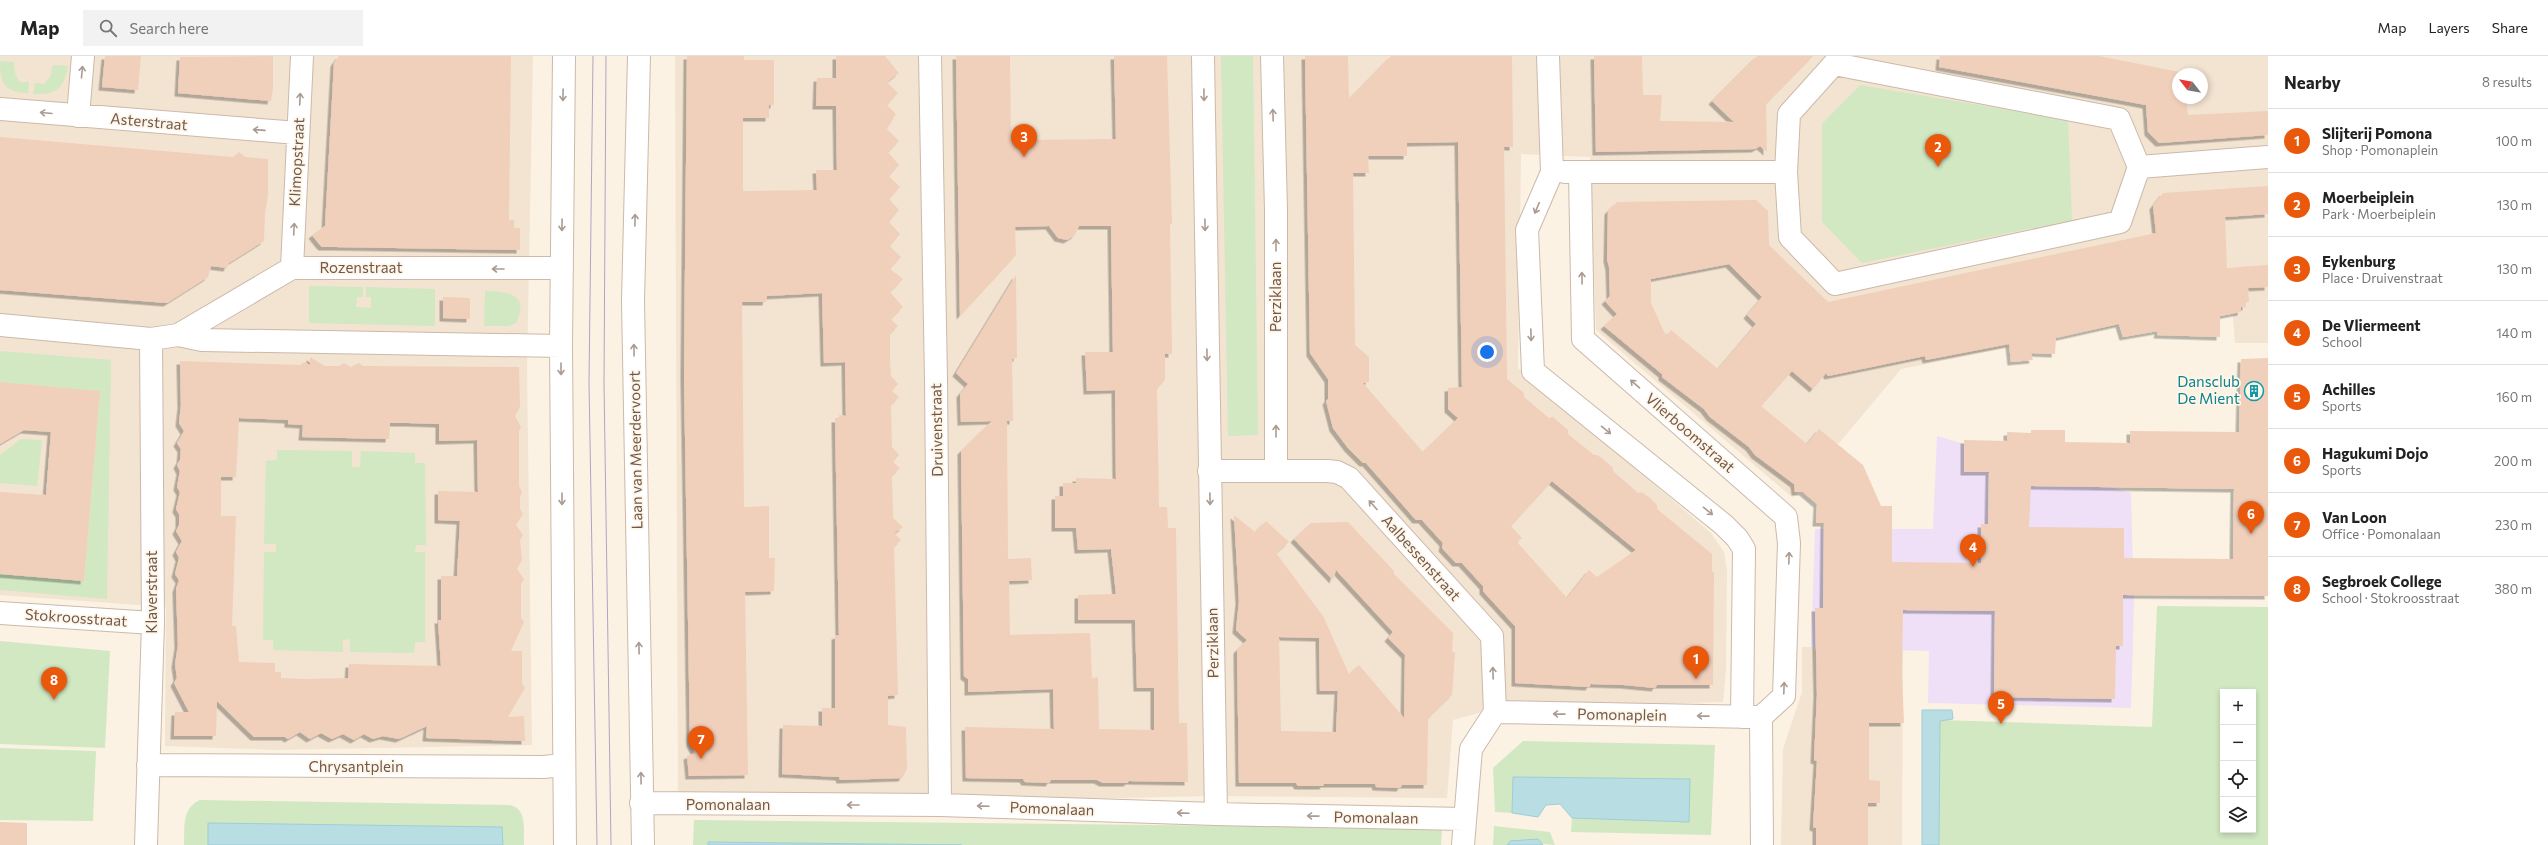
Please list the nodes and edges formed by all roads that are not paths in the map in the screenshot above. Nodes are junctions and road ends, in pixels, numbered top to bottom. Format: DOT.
graph roads {
  1 [pos="83,56"];
  2 [pos="302,56"];
  3 [pos="564,56"];
  4 [pos="639,56"];
  5 [pos="930,56"];
  6 [pos="1203,56"];
  7 [pos="1272,56"];
  8 [pos="1548,56"];
  9 [pos="0,109"];
  10 [pos="78,116"];
  11 [pos="298,133"];
  12 [pos="2268,156"];
  13 [pos="2139,167"];
  14 [pos="1552,172"];
  15 [pos="1580,172"];
  16 [pos="1786,172"];
  17 [pos="292,268"];
  18 [pos="562,268"];
  19 [pos="0,325"];
  20 [pos="178,335"];
  21 [pos="151,338"];
  22 [pos="561,346"];
  23 [pos="1276,470"];
  24 [pos="1209,471"];
  25 [pos="0,613"];
  26 [pos="153,623"];
  27 [pos="1495,712"];
  28 [pos="1752,717"];
  29 [pos="564,765"];
  30 [pos="148,766"];
  31 [pos="641,803"];
  32 [pos="940,805"];
  33 [pos="1216,814"];
  34 [pos="1464,819"];
  35 [pos="146,845"];
  36 [pos="565,845"];
  37 [pos="643,845"];
  38 [pos="1463,845"];
  39 [pos="1762,845"];
  10 -- 1 [label="street, one-way"];
  11 -- 2 [label="street, Klimopstraat, one-way"];
  3 -- 18 [label="street, one-way"];
  31 -- 4 [label="street, Laan van Meerdervoort, one-way"];
  5 -- 32 [label="street, Druivenstraat"];
  6 -- 24 [label="street, Perziklaan, one-way"];
  23 -- 7 [label="street, Perziklaan, one-way"];
  8 -- 14 [label="street"];
  10 -- 9 [label="street, Asterstraat, one-way"];
  11 -- 10 [label="street, Asterstraat, one-way"];
  17 -- 11 [label="street, Klimopstraat, one-way"];
  12 -- 13 [label="street"];
  13 -- 16 [label="street"];
  13 -- 16 [label="street"];
  14 -- 15 [label="street"];
  14 -- 28 [label="street, one-way"];
  15 -- 16 [label="street"];
  28 -- 15 [label="street, Vlierboomstraat, one-way"];
  18 -- 17 [label="street, Rozenstraat, one-way"];
  17 -- 20 [label="street"];
  18 -- 22 [label="street"];
  19 -- 21 [label="street"];
  20 -- 21 [label="street"];
  20 -- 22 [label="street"];
  21 -- 26 [label="street, Klaverstraat"];
  22 -- 29 [label="street, one-way"];
  23 -- 24 [label="street"];
  27 -- 23 [label="street, Aalbessenstraat, one-way"];
  24 -- 33 [label="street, Perziklaan, one-way"];
  25 -- 26 [label="street, Stokroosstraat"];
  26 -- 30 [label="street, Klaverstraat"];
  28 -- 27 [label="street, Pomonaplein, one-way"];
  27 -- 34 [label="street"];
  28 -- 39 [label="street"];
  29 -- 30 [label="street, Chrysantplein"];
  29 -- 36 [label="street"];
  30 -- 35 [label="street, Klaverstraat"];
  32 -- 31 [label="street, Pomonalaan, one-way"];
  31 -- 37 [label="street, Laan van Meerdervoort"];
  33 -- 32 [label="street, Pomonalaan, one-way"];
  34 -- 33 [label="street, Pomonalaan, one-way"];
  34 -- 38 [label="street"];
}
